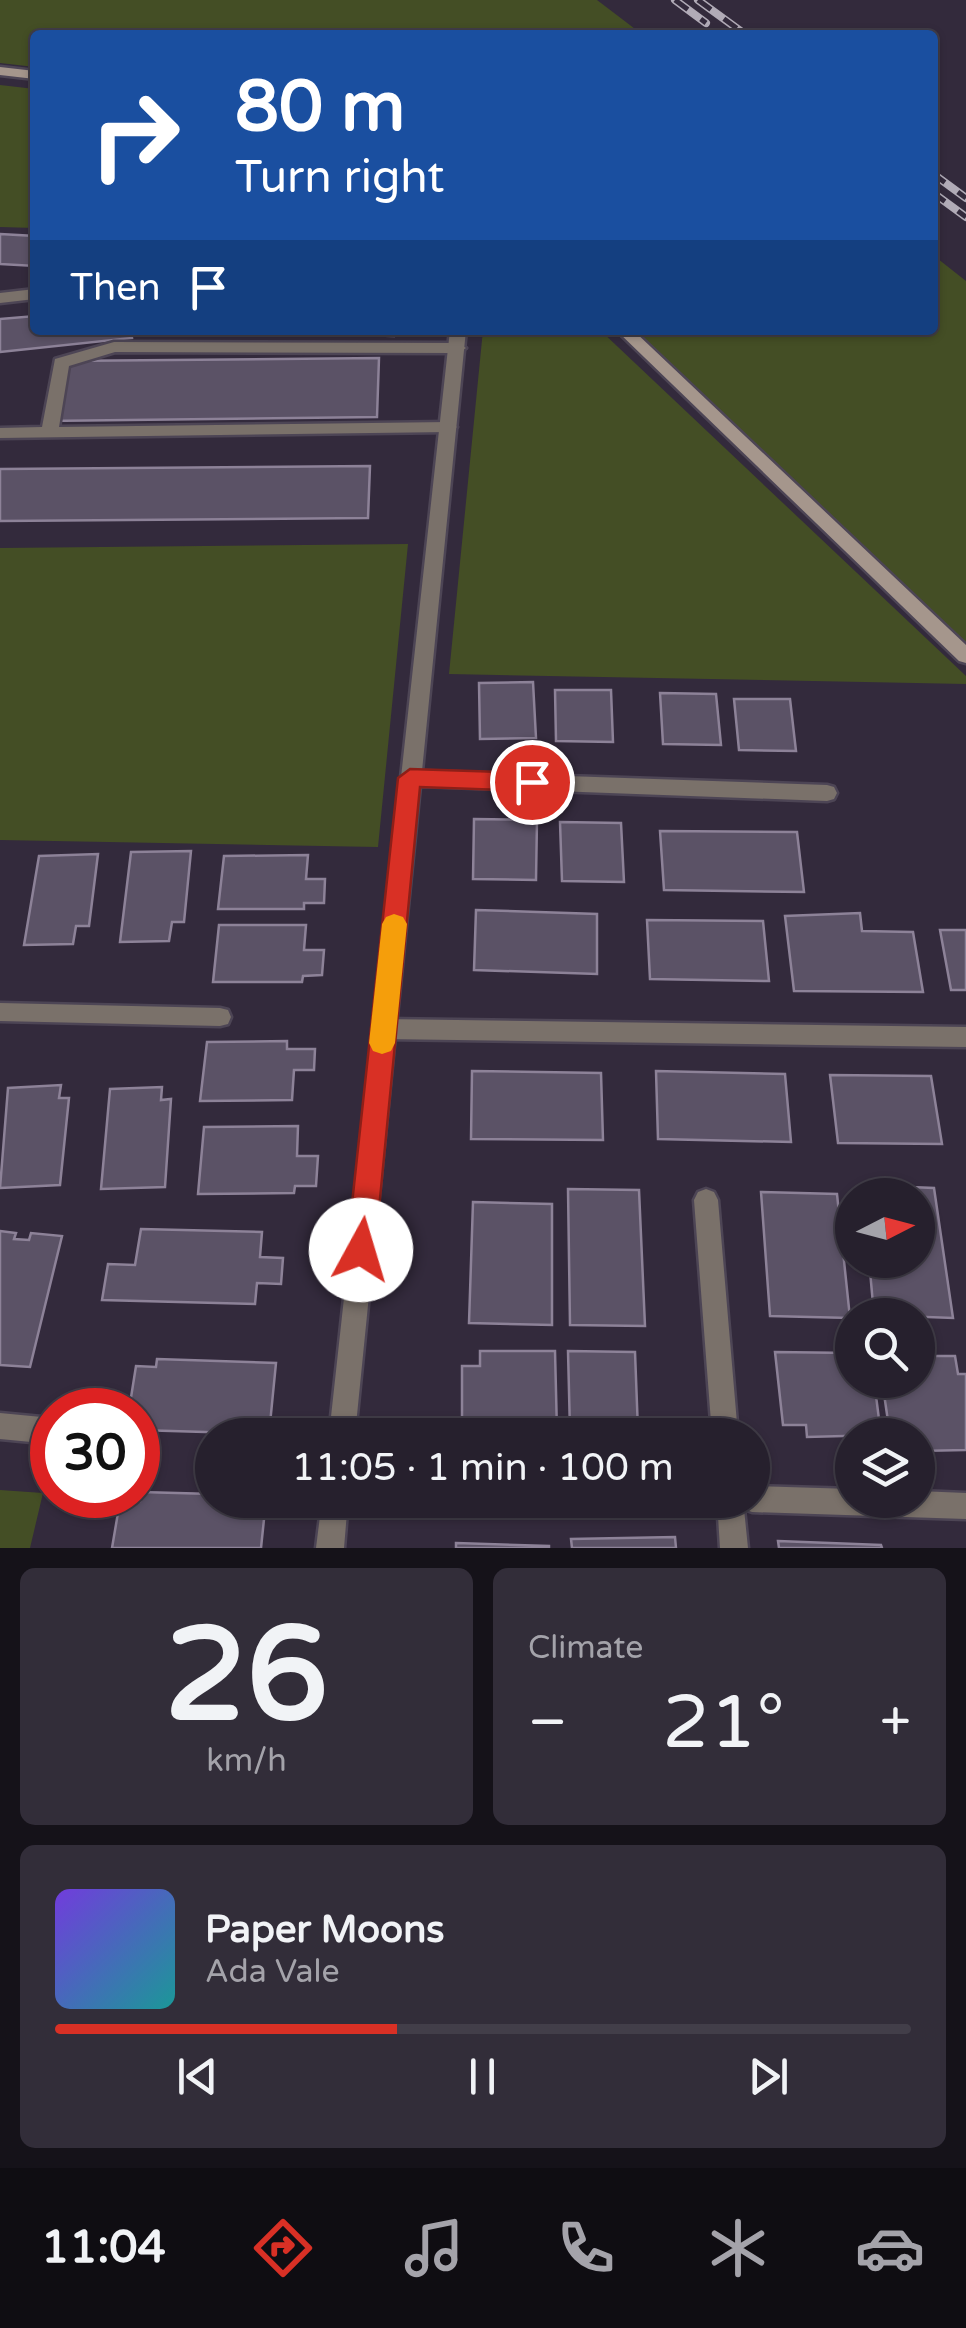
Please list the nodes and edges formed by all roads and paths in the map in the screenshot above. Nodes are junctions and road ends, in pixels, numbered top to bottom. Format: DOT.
graph roads {
  1 [pos="0,71"];
  2 [pos="30,74"];
  3 [pos="30,295"];
  4 [pos="0,298"];
  5 [pos="629,335"];
  6 [pos="458,339"];
  7 [pos="449,427"];
  8 [pos="50,432"];
  9 [pos="0,434"];
  10 [pos="966,656"];
  11 [pos="410,778"];
  12 [pos="826,794"];
  13 [pos="0,1012"];
  14 [pos="220,1016"];
  15 [pos="384,1029"];
  16 [pos="966,1038"];
  17 [pos="706,1200"];
  18 [pos="344,1418"];
  19 [pos="724,1418"];
  20 [pos="0,1426"];
  21 [pos="30,1429"];
  22 [pos="770,1500"];
  23 [pos="966,1506"];
  24 [pos="334,1518"];
  25 [pos="732,1518"];
  26 [pos="330,1548"];
  27 [pos="734,1548"];
  1 -- 2 [label="street"];
  3 -- 4 [label="street"];
  5 -- 10 [label="street"];
  6 -- 7 [label="street"];
  6 -- 8 [label="street"];
  7 -- 8 [label="street"];
  7 -- 11 [label="street"];
  8 -- 9 [label="street"];
  11 -- 12 [label="street"];
  11 -- 15 [label="street"];
  13 -- 14 [label="street"];
  15 -- 16 [label="street"];
  15 -- 18 [label="street"];
  17 -- 19 [label="street"];
  20 -- 21 [label="street"];
  22 -- 23 [label="street"];
  24 -- 26 [label="street"];
  25 -- 27 [label="street"];
}
